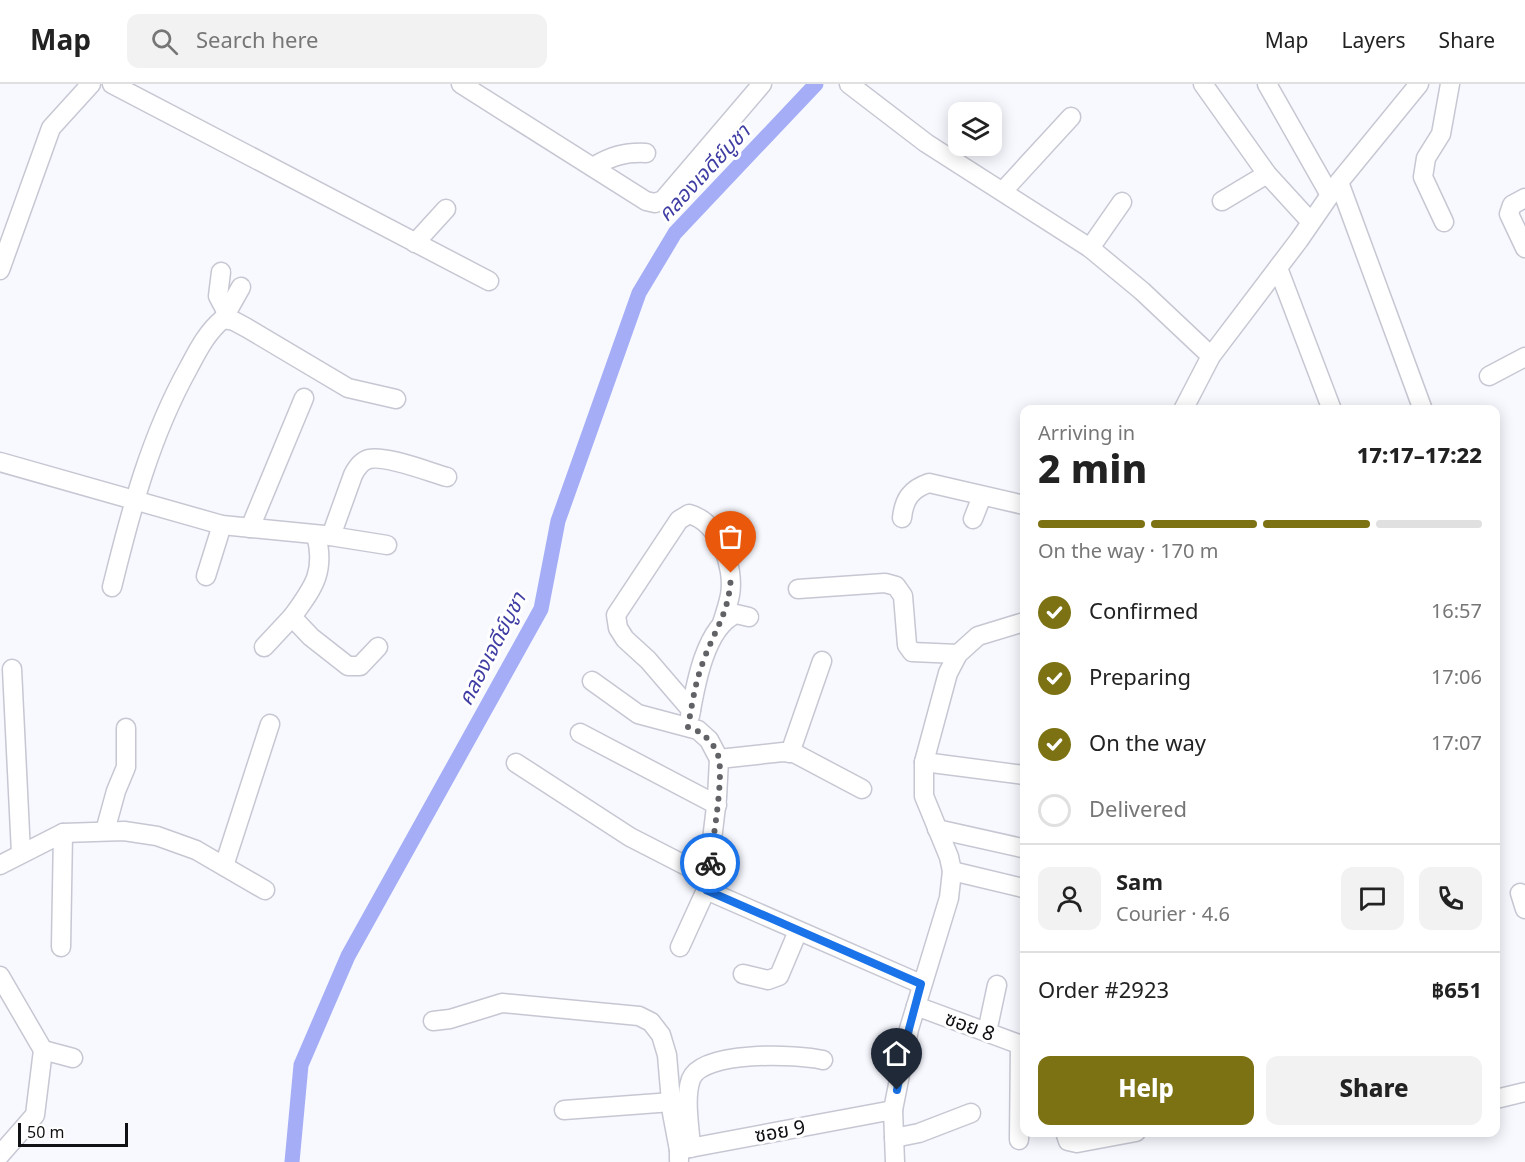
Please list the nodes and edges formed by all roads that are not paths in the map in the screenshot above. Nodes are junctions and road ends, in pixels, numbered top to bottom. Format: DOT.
graph roads {
  1 [pos="91,84"];
  2 [pos="112,84"];
  3 [pos="461,84"];
  4 [pos="762,84"];
  5 [pos="1203,84"];
  6 [pos="1267,84"];
  7 [pos="1450,84"];
  8 [pos="1416,85"];
  9 [pos="852,86"];
  10 [pos="1071,117"];
  11 [pos="646,153"];
  12 [pos="592,166"];
  13 [pos="1267,174"];
  14 [pos="1334,189"];
  15 [pos="1003,191"];
  16 [pos="1525,198"];
  17 [pos="1222,201"];
  18 [pos="1122,202"];
  19 [pos="446,209"];
  20 [pos="1310,221"];
  21 [pos="1444,222"];
  22 [pos="415,243"];
  23 [pos="1090,248"];
  24 [pos="1525,248"];
  25 [pos="1278,268"];
  26 [pos="0,270"];
  27 [pos="221,272"];
  28 [pos="489,281"];
  29 [pos="241,287"];
  30 [pos="224,315"];
  31 [pos="1211,356"];
  32 [pos="1525,357"];
  33 [pos="1489,376"];
  34 [pos="304,398"];
  35 [pos="396,399"];
  36 [pos="1186,405"];
  37 [pos="1330,405"];
  38 [pos="1421,405"];
  39 [pos="0,462"];
  40 [pos="447,477"];
  41 [pos="982,496"];
  42 [pos="133,501"];
  43 [pos="1020,504"];
  44 [pos="902,518"];
  45 [pos="973,519"];
  46 [pos="222,525"];
  47 [pos="249,528"];
  48 [pos="324,535"];
  49 [pos="387,545"];
  50 [pos="206,576"];
  51 [pos="112,587"];
  52 [pos="798,589"];
  53 [pos="292,616"];
  54 [pos="749,617"];
  55 [pos="722,623"];
  56 [pos="1020,623"];
  57 [pos="264,646"];
  58 [pos="378,648"];
  59 [pos="958,654"];
  60 [pos="822,661"];
  61 [pos="12,669"];
  62 [pos="592,681"];
  63 [pos="689,719"];
  64 [pos="270,724"];
  65 [pos="126,728"];
  66 [pos="580,733"];
  67 [pos="790,753"];
  68 [pos="719,759"];
  69 [pos="924,762"];
  70 [pos="516,763"];
  71 [pos="1020,774"];
  72 [pos="862,789"];
  73 [pos="717,805"];
  74 [pos="937,829"];
  75 [pos="105,831"];
  76 [pos="63,833"];
  77 [pos="1020,848"];
  78 [pos="21,853"];
  79 [pos="0,865"];
  80 [pos="224,866"];
  81 [pos="952,871"];
  82 [pos="707,883"];
  83 [pos="1020,887"];
  84 [pos="265,890"];
  85 [pos="798,931"];
  86 [pos="61,947"];
  87 [pos="680,947"];
  88 [pos="742,974"];
  89 [pos="0,976"];
  90 [pos="921,984"];
  91 [pos="997,985"];
  92 [pos="916,1006"];
  93 [pos="433,1021"];
  94 [pos="987,1032"];
  95 [pos="1020,1044"];
  96 [pos="43,1050"];
  97 [pos="73,1058"];
  98 [pos="823,1060"];
  99 [pos="1020,1092"];
  100 [pos="1525,1092"];
  101 [pos="1500,1098"];
  102 [pos="672,1102"];
  103 [pos="564,1110"];
  104 [pos="893,1110"];
  105 [pos="971,1113"];
  106 [pos="1067,1137"];
  107 [pos="1109,1137"];
  108 [pos="894,1138"];
  109 [pos="1018,1140"];
  110 [pos="683,1153"];
  111 [pos="0,1155"];
  112 [pos="895,1162"];
  1 -- 26 [label="street"];
  2 -- 22 [label="street"];
  3 -- 12 [label="street"];
  4 -- 12 [label="street"];
  5 -- 13 [label="street"];
  6 -- 14 [label="street"];
  7 -- 21 [label="street"];
  8 -- 14 [label="street"];
  9 -- 15 [label="street"];
  10 -- 15 [label="street"];
  11 -- 12 [label="street"];
  13 -- 17 [label="street"];
  13 -- 20 [label="street"];
  14 -- 20 [label="street"];
  14 -- 38 [label="street"];
  15 -- 23 [label="street"];
  16 -- 24 [label="street"];
  18 -- 23 [label="street"];
  19 -- 22 [label="street"];
  20 -- 25 [label="street"];
  22 -- 28 [label="street"];
  23 -- 31 [label="street"];
  25 -- 31 [label="street"];
  25 -- 37 [label="street"];
  27 -- 30 [label="street"];
  29 -- 30 [label="street"];
  30 -- 35 [label="street"];
  30 -- 42 [label="street"];
  31 -- 36 [label="street"];
  32 -- 33 [label="street"];
  34 -- 47 [label="street"];
  39 -- 42 [label="street"];
  40 -- 48 [label="street"];
  41 -- 43 [label="street"];
  41 -- 44 [label="street"];
  41 -- 45 [label="street"];
  42 -- 46 [label="street"];
  42 -- 51 [label="street"];
  46 -- 47 [label="street"];
  46 -- 50 [label="street"];
  47 -- 48 [label="street"];
  48 -- 49 [label="street"];
  48 -- 53 [label="street"];
  52 -- 59 [label="street"];
  53 -- 57 [label="street"];
  53 -- 58 [label="street"];
  54 -- 55 [label="street"];
  55 -- 63 [label="street"];
  55 -- 63 [label="street"];
  56 -- 59 [label="street"];
  59 -- 69 [label="street"];
  60 -- 67 [label="street"];
  61 -- 78 [label="street"];
  62 -- 63 [label="street"];
  63 -- 68 [label="street"];
  64 -- 80 [label="street"];
  65 -- 75 [label="street"];
  66 -- 73 [label="street"];
  67 -- 68 [label="street"];
  67 -- 72 [label="street"];
  68 -- 73 [label="street"];
  69 -- 71 [label="street"];
  69 -- 74 [label="street"];
  70 -- 82 [label="street"];
  73 -- 82 [label="street"];
  74 -- 77 [label="street"];
  74 -- 81 [label="street"];
  75 -- 76 [label="street"];
  75 -- 80 [label="street"];
  76 -- 78 [label="street"];
  76 -- 86 [label="street"];
  78 -- 79 [label="street"];
  80 -- 84 [label="street"];
  81 -- 83 [label="street"];
  81 -- 90 [label="street"];
  82 -- 85 [label="street"];
  82 -- 87 [label="street"];
  85 -- 88 [label="street"];
  85 -- 90 [label="street"];
  89 -- 96 [label="street"];
  90 -- 92 [label="street"];
  91 -- 94 [label="street"];
  92 -- 94 [label="street, ซอย 8"];
  92 -- 104 [label="street"];
  93 -- 102 [label="street"];
  94 -- 95 [label="street, ซอย 8"];
  96 -- 97 [label="street"];
  96 -- 111 [label="street"];
  98 -- 110 [label="street"];
  99 -- 109 [label="street"];
  100 -- 101 [label="street"];
  102 -- 103 [label="street"];
  102 -- 110 [label="street"];
  104 -- 108 [label="street"];
  104 -- 110 [label="street, ซอย 9"];
  105 -- 108 [label="street"];
  106 -- 107 [label="street"];
  108 -- 112 [label="street"];
}
